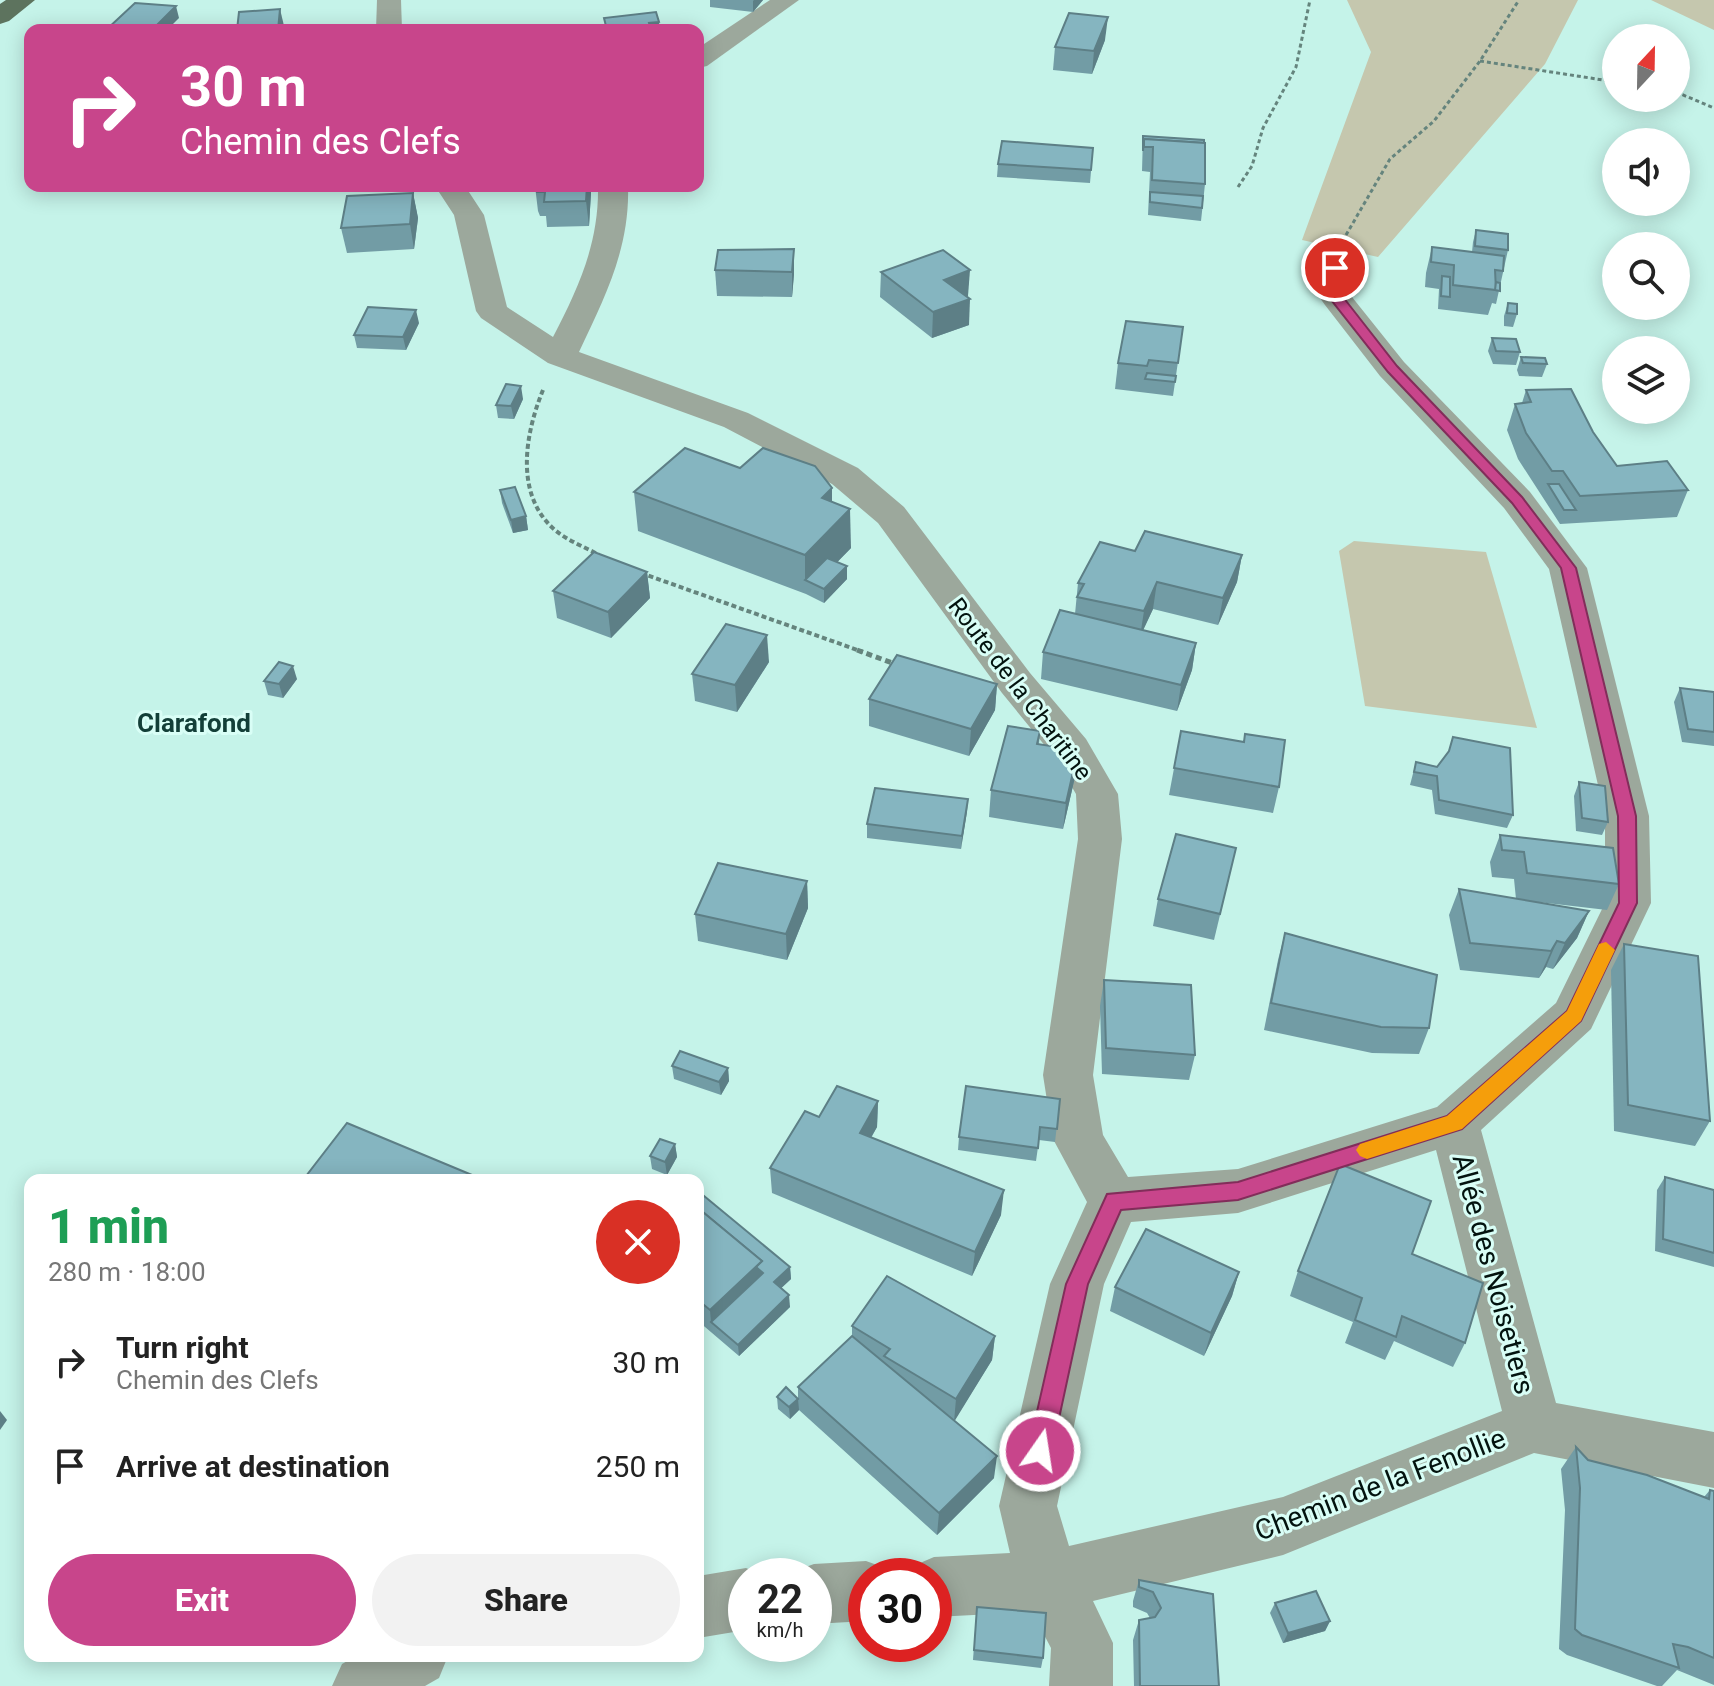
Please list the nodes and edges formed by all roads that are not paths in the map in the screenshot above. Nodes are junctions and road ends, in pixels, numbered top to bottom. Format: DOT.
graph roads {
  1 [pos="23,0"];
  2 [pos="389,0"];
  3 [pos="787,0"];
  4 [pos="0,16"];
  5 [pos="389,24"];
  6 [pos="704,56"];
  7 [pos="454,192"];
  8 [pos="614,192"];
  9 [pos="1335,268"];
  10 [pos="560,356"];
  11 [pos="1454,1123"];
  12 [pos="1114,1201"];
  13 [pos="1534,1426"];
  14 [pos="1714,1460"];
  15 [pos="1048,1581"];
  16 [pos="952,1586"];
  17 [pos="728,1602"];
  18 [pos="704,1606"];
  19 [pos="406,1662"];
  20 [pos="364,1686"];
  21 [pos="1081,1686"];
  1 -- 4 [label="main road"];
  2 -- 5 [label="street"];
  3 -- 6 [label="street"];
  7 -- 10 [label="street, Route de la Charitine"];
  8 -- 10 [label="street"];
  9 -- 11 [label="street"];
  10 -- 12 [label="street, Route de la Charitine"];
  11 -- 12 [label="street"];
  11 -- 13 [label="street, Allée des Noisetiers"];
  12 -- 15 [label="street"];
  13 -- 14 [label="street, Chemin de la Fenollie"];
  13 -- 15 [label="street, Chemin de la Fenollie"];
  15 -- 16 [label="street, Chemin de la Fenollie"];
  15 -- 21 [label="street"];
  17 -- 18 [label="street"];
  19 -- 20 [label="street"];
}
